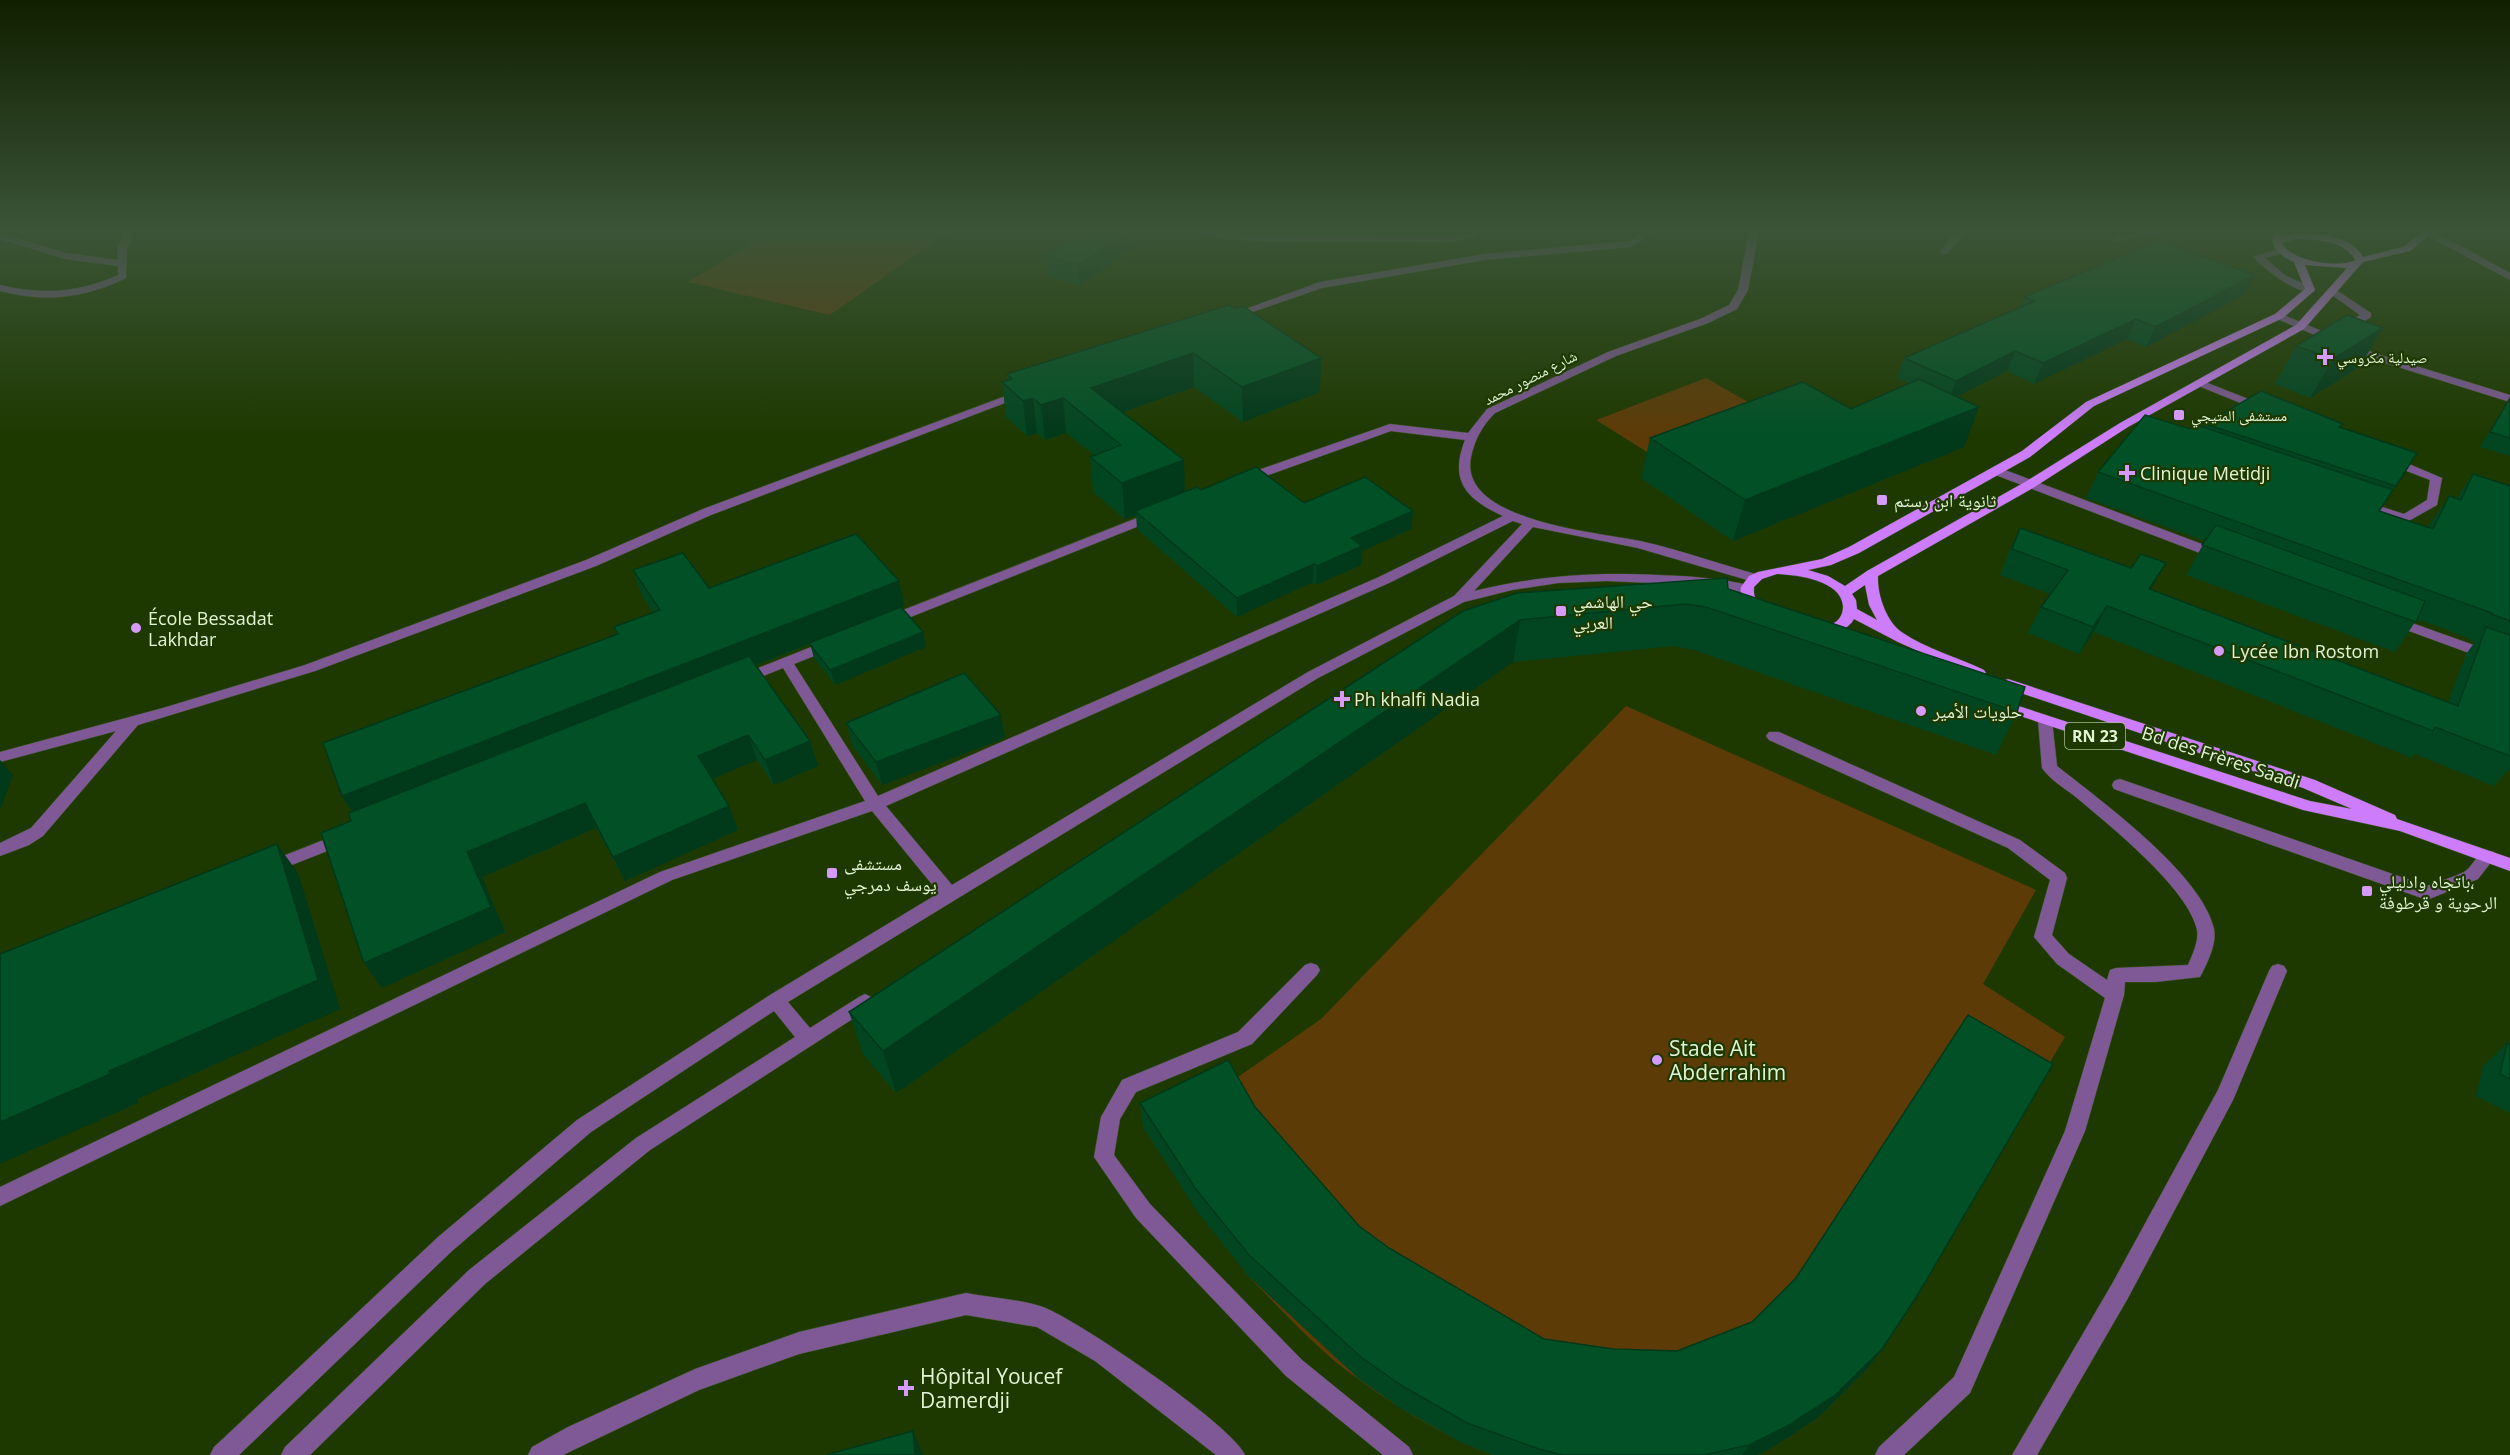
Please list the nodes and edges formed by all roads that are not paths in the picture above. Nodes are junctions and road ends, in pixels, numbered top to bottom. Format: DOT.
graph roads {
  1 [pos="1281,299"];
  2 [pos="1738,299"];
  3 [pos="2299,299"];
  4 [pos="2326,299"];
  5 [pos="2344,299"];
  6 [pos="2279,316"];
  7 [pos="1219,321"];
  8 [pos="2300,327"];
  9 [pos="2200,383"];
  10 [pos="1029,390"];
  11 [pos="2510,399"];
  12 [pos="2275,413"];
  13 [pos="1472,437"];
  14 [pos="2382,456"];
  15 [pos="1997,471"];
  16 [pos="1230,485"];
  17 [pos="2029,485"];
  18 [pos="2349,500"];
  19 [pos="1163,512"];
  20 [pos="1512,516"];
  21 [pos="1530,523"];
  22 [pos="2229,559"];
  23 [pos="1792,570"];
  24 [pos="1872,574"];
  25 [pos="1750,584"];
  26 [pos="1844,593"];
  27 [pos="1459,599"];
  28 [pos="1850,611"];
  29 [pos="1736,612"];
  30 [pos="2386,617"];
  31 [pos="1765,618"];
  32 [pos="875,626"];
  33 [pos="1794,629"];
  34 [pos="1903,639"];
  35 [pos="842,640"];
  36 [pos="1839,646"];
  37 [pos="786,662"];
  38 [pos="2510,663"];
  39 [pos="731,684"];
  40 [pos="1983,698"];
  41 [pos="2045,720"];
  42 [pos="133,722"];
  43 [pos="1774,736"];
  44 [pos="0,757"];
  45 [pos="2120,785"];
  46 [pos="875,804"];
  47 [pos="2402,826"];
  48 [pos="354,834"];
  49 [pos="0,850"];
  50 [pos="2488,856"];
  51 [pos="2510,865"];
  52 [pos="255,874"];
  53 [pos="950,895"];
  54 [pos="1311,970"];
  55 [pos="2278,971"];
  56 [pos="876,994"];
  57 [pos="2115,995"];
  58 [pos="776,999"];
  59 [pos="808,1039"];
  60 [pos="0,1197"];
  61 [pos="222,1455"];
  62 [pos="293,1455"];
  63 [pos="540,1455"];
  64 [pos="1233,1455"];
  65 [pos="1401,1455"];
  66 [pos="1887,1455"];
  67 [pos="2024,1455"];
  1 -- 7 [label="street"];
  2 -- 13 [label="street, شارع منصور محمد"];
  3 -- 6 [label="main road"];
  4 -- 8 [label="main road"];
  5 -- 8 [label="street"];
  6 -- 8 [label="street"];
  6 -- 15 [label="main road"];
  8 -- 9 [label="main road"];
  8 -- 11 [label="street"];
  9 -- 12 [label="street"];
  9 -- 17 [label="main road"];
  10 -- 42 [label="street"];
  13 -- 16 [label="street"];
  13 -- 20 [label="street, شارع منصور محمد"];
  14 -- 18 [label="street"];
  15 -- 17 [label="street"];
  15 -- 23 [label="main road"];
  17 -- 22 [label="street"];
  17 -- 24 [label="main road"];
  19 -- 32 [label="street"];
  20 -- 21 [label="street, شارع منصور محمد"];
  20 -- 46 [label="street"];
  21 -- 25 [label="street, شارع منصور محمد"];
  21 -- 27 [label="street"];
  23 -- 25 [label="main road"];
  23 -- 26 [label="main road"];
  24 -- 26 [label="main road"];
  24 -- 34 [label="main road, RN 23"];
  25 -- 27 [label="street"];
  25 -- 31 [label="main road"];
  26 -- 28 [label="main road"];
  27 -- 53 [label="street"];
  28 -- 33 [label="main road"];
  28 -- 34 [label="main road, Bd des Frères Saadi / RN 23"];
  29 -- 31 [label="street"];
  30 -- 38 [label="street"];
  31 -- 33 [label="main road"];
  33 -- 36 [label="main road"];
  34 -- 47 [label="main road, Bd des Frères Saadi / RN 23"];
  35 -- 37 [label="street"];
  37 -- 39 [label="street"];
  37 -- 46 [label="street"];
  40 -- 41 [label="main road, Bd des Frères Saadi / RN 23"];
  41 -- 47 [label="main road, Bd des Frères Saadi / RN 23"];
  41 -- 57 [label="street"];
  42 -- 44 [label="street"];
  42 -- 49 [label="street"];
  43 -- 57 [label="street"];
  45 -- 50 [label="street"];
  46 -- 53 [label="street"];
  46 -- 60 [label="street"];
  47 -- 50 [label="main road, Bd des Frères Saadi / RN 23"];
  48 -- 52 [label="street"];
  50 -- 51 [label="main road, Bd des Frères Saadi / RN 23"];
  53 -- 58 [label="street"];
  54 -- 65 [label="street"];
  55 -- 67 [label="street"];
  56 -- 59 [label="street"];
  57 -- 66 [label="street"];
  58 -- 59 [label="street"];
  58 -- 61 [label="street"];
  59 -- 62 [label="street"];
  63 -- 64 [label="street"];
}
